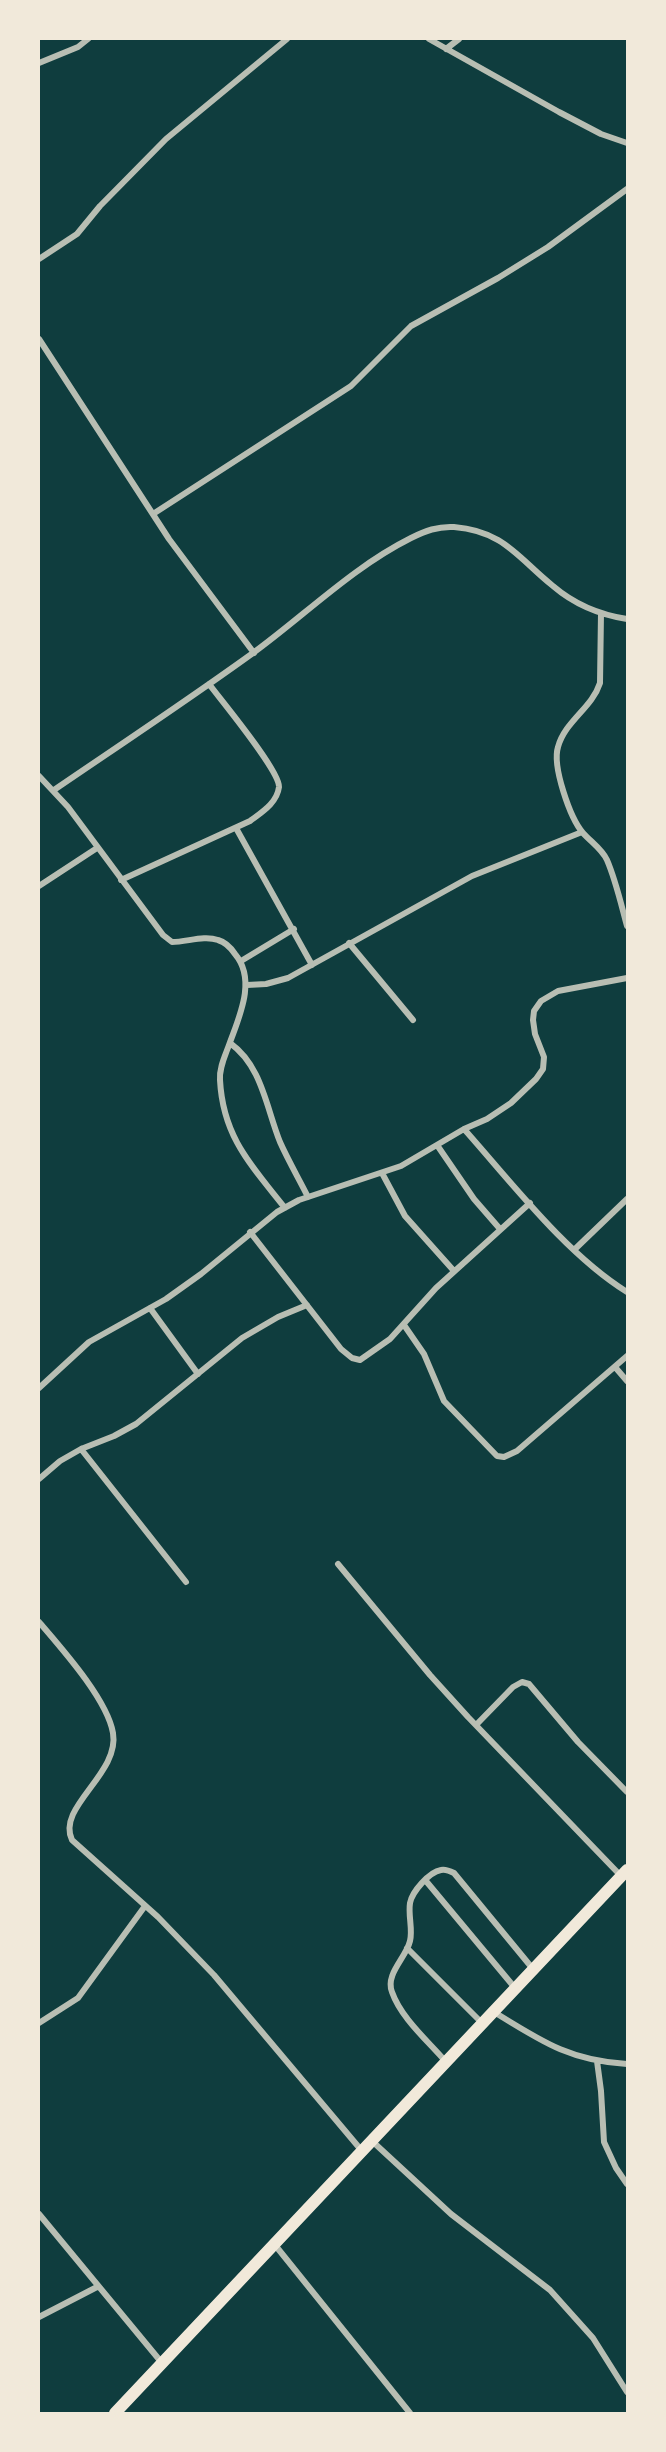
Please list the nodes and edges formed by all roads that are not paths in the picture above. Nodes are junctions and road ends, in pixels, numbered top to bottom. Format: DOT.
graph roads {
  1 [pos="88,39"];
  2 [pos="287,39"];
  3 [pos="429,39"];
  4 [pos="459,39"];
  5 [pos="446,49"];
  6 [pos="39,63"];
  7 [pos="627,144"];
  8 [pos="627,189"];
  9 [pos="39,258"];
  10 [pos="39,339"];
  11 [pos="153,514"];
  12 [pos="601,613"];
  13 [pos="627,619"];
  14 [pos="254,653"];
  15 [pos="209,684"];
  16 [pos="39,776"];
  17 [pos="54,790"];
  18 [pos="236,828"];
  19 [pos="582,832"];
  20 [pos="97,848"];
  21 [pos="121,880"];
  22 [pos="39,886"];
  23 [pos="627,926"];
  24 [pos="294,929"];
  25 [pos="349,943"];
  26 [pos="241,961"];
  27 [pos="312,965"];
  28 [pos="627,978"];
  29 [pos="247,985"];
  30 [pos="413,1020"];
  31 [pos="230,1043"];
  32 [pos="464,1129"];
  33 [pos="437,1145"];
  34 [pos="382,1173"];
  35 [pos="308,1197"];
  36 [pos="627,1199"];
  37 [pos="530,1203"];
  38 [pos="285,1208"];
  39 [pos="500,1229"];
  40 [pos="250,1232"];
  41 [pos="574,1250"];
  42 [pos="454,1270"];
  43 [pos="627,1292"];
  44 [pos="307,1305"];
  45 [pos="150,1308"];
  46 [pos="404,1324"];
  47 [pos="627,1356"];
  48 [pos="615,1367"];
  49 [pos="198,1374"];
  50 [pos="627,1381"];
  51 [pos="39,1388"];
  52 [pos="81,1449"];
  53 [pos="39,1479"];
  54 [pos="338,1564"];
  55 [pos="186,1582"];
  56 [pos="39,1622"];
  57 [pos="476,1725"];
  58 [pos="627,1792"];
  59 [pos="624,1873"];
  60 [pos="426,1881"];
  61 [pos="145,1906"];
  62 [pos="407,1948"];
  63 [pos="533,1969"];
  64 [pos="515,1988"];
  65 [pos="493,2012"];
  66 [pos="39,2023"];
  67 [pos="482,2023"];
  68 [pos="597,2061"];
  69 [pos="446,2062"];
  70 [pos="627,2064"];
  71 [pos="371,2141"];
  72 [pos="362,2151"];
  73 [pos="627,2184"];
  74 [pos="39,2214"];
  75 [pos="274,2244"];
  76 [pos="97,2287"];
  77 [pos="39,2317"];
  78 [pos="162,2364"];
  79 [pos="627,2392"];
  80 [pos="115,2413"];
  81 [pos="410,2413"];
  1 -- 6 [label="street"];
  2 -- 9 [label="street"];
  3 -- 5 [label="street"];
  4 -- 5 [label="street"];
  5 -- 7 [label="street"];
  8 -- 11 [label="street"];
  10 -- 11 [label="street"];
  11 -- 14 [label="street"];
  12 -- 13 [label="street"];
  12 -- 14 [label="street"];
  12 -- 19 [label="street"];
  14 -- 15 [label="street"];
  15 -- 17 [label="street"];
  15 -- 18 [label="street"];
  16 -- 17 [label="street"];
  17 -- 20 [label="street"];
  18 -- 21 [label="street"];
  18 -- 24 [label="street"];
  19 -- 23 [label="street"];
  19 -- 25 [label="street"];
  20 -- 21 [label="street"];
  20 -- 22 [label="street"];
  21 -- 26 [label="street"];
  24 -- 26 [label="street"];
  24 -- 27 [label="street"];
  25 -- 27 [label="street"];
  25 -- 30 [label="street"];
  26 -- 29 [label="street"];
  27 -- 29 [label="street"];
  28 -- 32 [label="street"];
  29 -- 31 [label="street"];
  31 -- 35 [label="street"];
  31 -- 38 [label="street"];
  32 -- 33 [label="street"];
  32 -- 37 [label="street"];
  33 -- 34 [label="street"];
  33 -- 39 [label="street"];
  34 -- 35 [label="street"];
  34 -- 42 [label="street"];
  35 -- 38 [label="street"];
  36 -- 41 [label="street"];
  37 -- 39 [label="street"];
  37 -- 41 [label="street"];
  38 -- 40 [label="street"];
  39 -- 42 [label="street"];
  40 -- 44 [label="street"];
  40 -- 45 [label="street"];
  41 -- 43 [label="street"];
  42 -- 46 [label="street"];
  44 -- 46 [label="street"];
  44 -- 49 [label="street"];
  45 -- 49 [label="street"];
  45 -- 51 [label="street"];
  46 -- 48 [label="street"];
  47 -- 48 [label="street"];
  48 -- 50 [label="street"];
  49 -- 52 [label="street"];
  52 -- 53 [label="street"];
  52 -- 55 [label="street"];
  54 -- 57 [label="street"];
  56 -- 61 [label="street"];
  57 -- 58 [label="street"];
  57 -- 59 [label="street"];
  59 -- 63 [label="main road"];
  60 -- 62 [label="street"];
  60 -- 63 [label="street"];
  60 -- 64 [label="street"];
  61 -- 66 [label="street"];
  61 -- 72 [label="street"];
  62 -- 67 [label="street"];
  62 -- 69 [label="street"];
  63 -- 64 [label="main road"];
  64 -- 65 [label="main road"];
  65 -- 67 [label="main road"];
  65 -- 68 [label="street"];
  67 -- 69 [label="main road"];
  68 -- 70 [label="street"];
  68 -- 73 [label="street"];
  69 -- 71 [label="main road"];
  71 -- 72 [label="main road"];
  71 -- 79 [label="street"];
  72 -- 75 [label="main road"];
  74 -- 76 [label="street"];
  75 -- 78 [label="main road"];
  75 -- 81 [label="street"];
  76 -- 77 [label="street"];
  76 -- 78 [label="street"];
  78 -- 80 [label="main road"];
}
